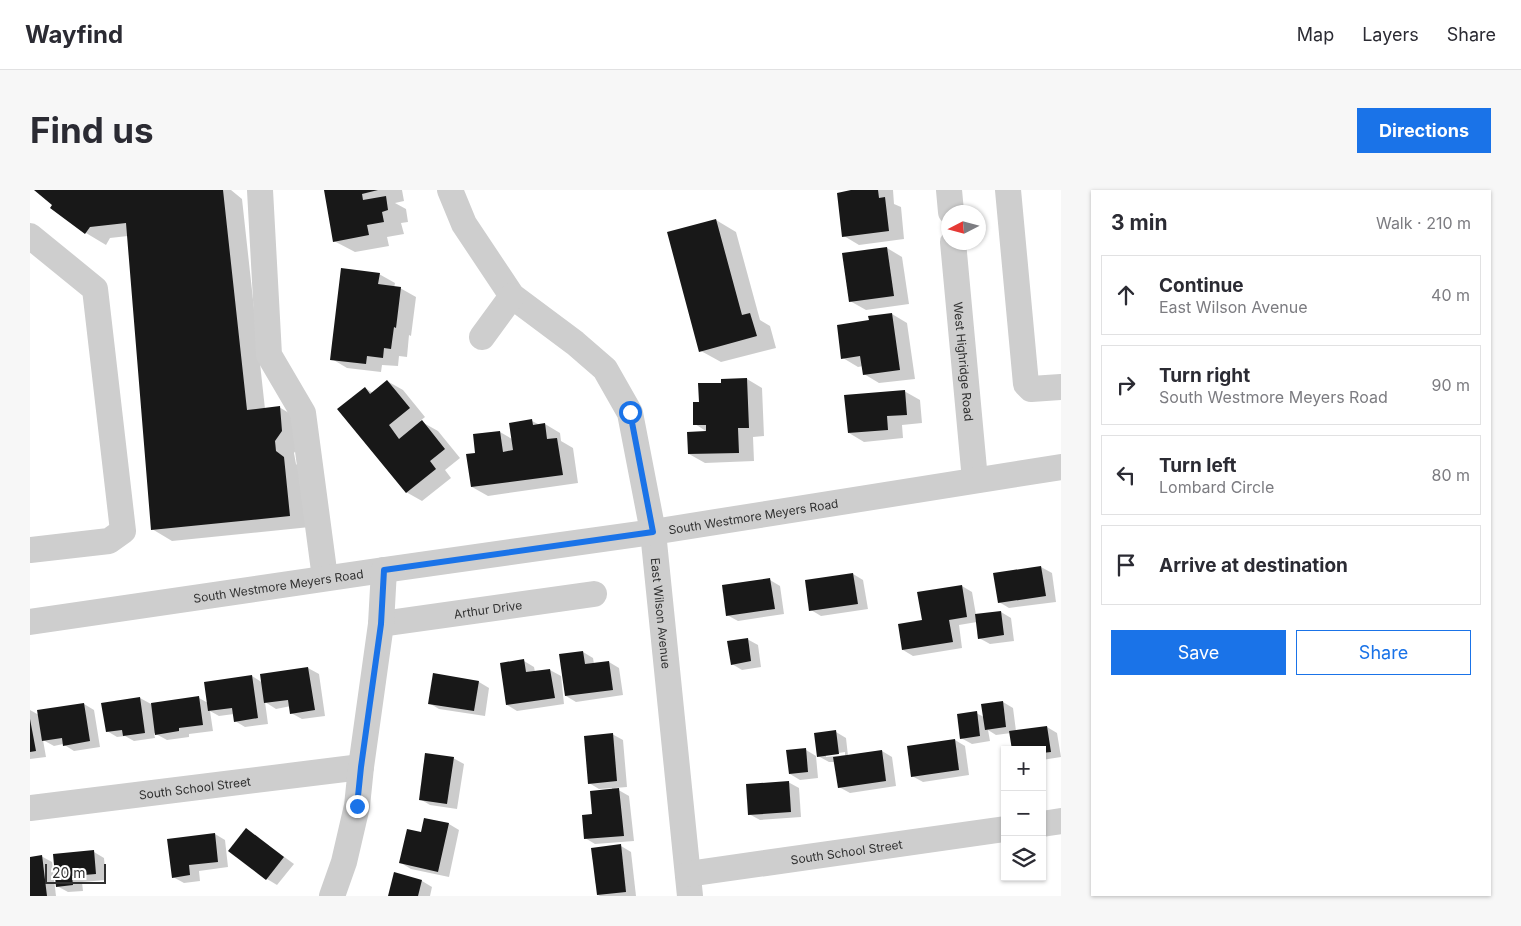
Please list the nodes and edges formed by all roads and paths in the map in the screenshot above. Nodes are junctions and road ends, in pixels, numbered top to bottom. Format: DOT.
graph roads {
  1 [pos="450,190"];
  2 [pos="949,190"];
  3 [pos="1008,190"];
  4 [pos="256,194"];
  5 [pos="950,205"];
  6 [pos="30,236"];
  7 [pos="955,250"];
  8 [pos="512,296"];
  9 [pos="482,337"];
  10 [pos="1061,387"];
  11 [pos="1061,468"];
  12 [pos="975,480"];
  13 [pos="653,532"];
  14 [pos="30,550"];
  15 [pos="384,570"];
  16 [pos="325,578"];
  17 [pos="594,594"];
  18 [pos="30,622"];
  19 [pos="381,624"];
  20 [pos="361,767"];
  21 [pos="30,808"];
  22 [pos="1061,821"];
  23 [pos="1046,823"];
  24 [pos="1001,830"];
  25 [pos="689,885"];
  26 [pos="332,896"];
  1 -- 8 [label="street, East Wilson Avenue"];
  2 -- 5 [label="street"];
  3 -- 10 [label="street"];
  4 -- 16 [label="street"];
  6 -- 14 [label="street"];
  7 -- 12 [label="street, West Highridge Road"];
  8 -- 9 [label="street"];
  8 -- 13 [label="street, East Wilson Avenue"];
  11 -- 12 [label="street, South Westmore Meyers Road"];
  12 -- 13 [label="street, South Westmore Meyers Road"];
  13 -- 15 [label="street, South Westmore Meyers Road"];
  13 -- 25 [label="street, East Wilson Avenue"];
  15 -- 16 [label="street, South Westmore Meyers Road"];
  15 -- 19 [label="street"];
  16 -- 18 [label="street, South Westmore Meyers Road"];
  17 -- 19 [label="street, Arthur Drive"];
  19 -- 20 [label="street"];
  20 -- 21 [label="street, South School Street"];
  20 -- 26 [label="street"];
  22 -- 23 [label="street"];
  24 -- 25 [label="street, South School Street"];
}
